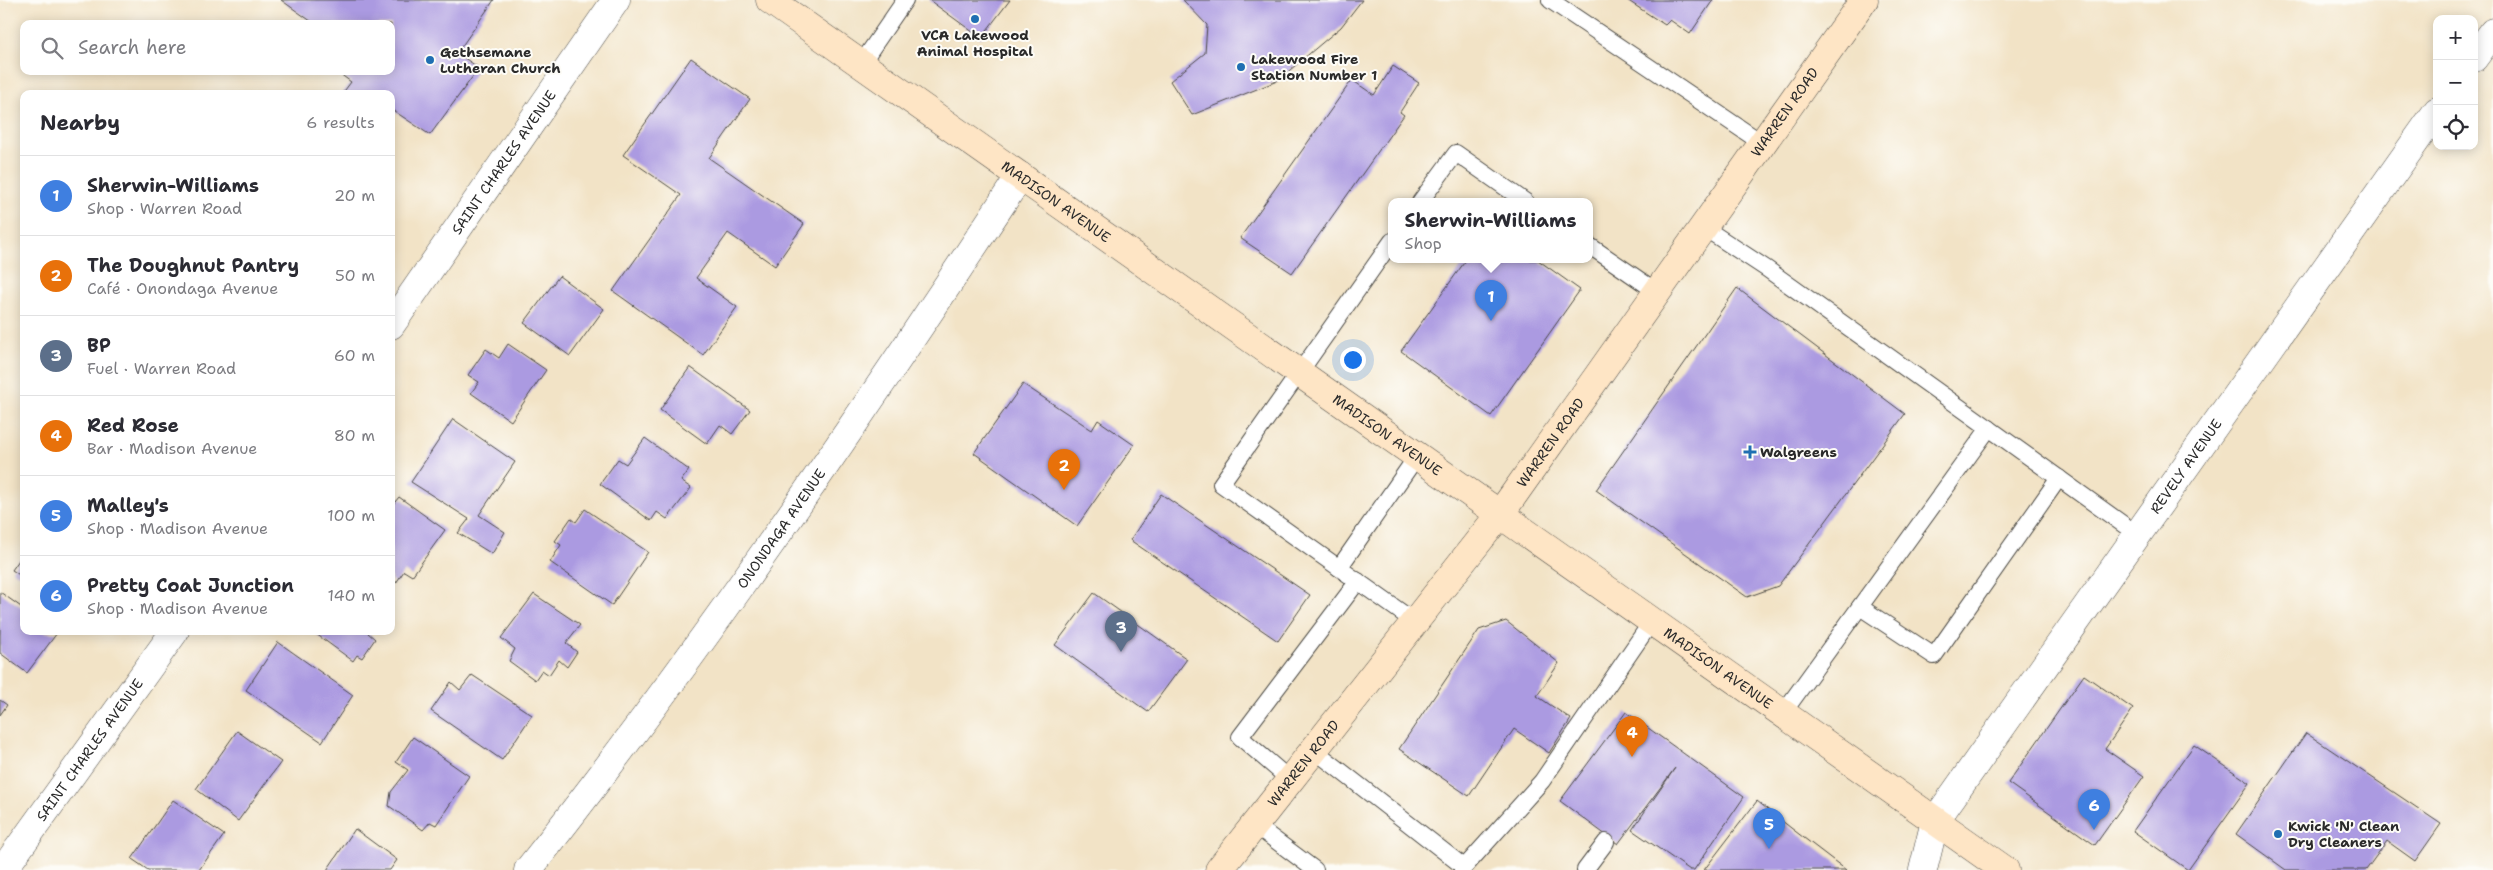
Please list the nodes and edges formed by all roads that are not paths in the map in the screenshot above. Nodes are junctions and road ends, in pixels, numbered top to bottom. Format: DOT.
graph roads {
  1 [pos="616,0"];
  2 [pos="770,0"];
  3 [pos="905,0"];
  4 [pos="1550,0"];
  5 [pos="1864,0"];
  6 [pos="2493,32"];
  7 [pos="2478,53"];
  8 [pos="861,64"];
  9 [pos="2433,117"];
  10 [pos="1762,143"];
  11 [pos="1020,176"];
  12 [pos="1423,198"];
  13 [pos="1520,198"];
  14 [pos="1703,227"];
  15 [pos="1388,247"];
  16 [pos="1593,248"];
  17 [pos="1657,292"];
  18 [pos="395,319"];
  19 [pos="1298,372"];
  20 [pos="1989,428"];
  21 [pos="1417,456"];
  22 [pos="2058,478"];
  23 [pos="1500,514"];
  24 [pos="2138,535"];
  25 [pos="1339,568"];
  26 [pos="1358,581"];
  27 [pos="1860,607"];
  28 [pos="1652,621"];
  29 [pos="1415,622"];
  30 [pos="172,635"];
  31 [pos="1783,714"];
  32 [pos="1314,750"];
  33 [pos="1290,780"];
  34 [pos="1936,821"];
  35 [pos="1255,825"];
  36 [pos="1606,842"];
  37 [pos="1463,868"];
  38 [pos="3,870"];
  39 [pos="528,870"];
  40 [pos="1219,870"];
  41 [pos="1315,870"];
  42 [pos="1585,870"];
  43 [pos="1923,870"];
  44 [pos="2004,870"];
  1 -- 18 [label="street, SAINT CHARLES AVENUE"];
  2 -- 8 [label="main road, MADISON AVENUE"];
  3 -- 8 [label="lane"];
  4 -- 10 [label="lane"];
  5 -- 10 [label="main road, WARREN ROAD"];
  6 -- 7 [label="street"];
  8 -- 11 [label="main road, MADISON AVENUE"];
  9 -- 24 [label="street, REVELY AVENUE"];
  10 -- 14 [label="main road, WARREN ROAD"];
  11 -- 19 [label="main road, MADISON AVENUE"];
  11 -- 39 [label="street, ONONDAGA AVENUE"];
  12 -- 13 [label="lane"];
  14 -- 17 [label="main road, WARREN ROAD"];
  14 -- 20 [label="lane"];
  15 -- 19 [label="lane"];
  16 -- 17 [label="lane"];
  17 -- 23 [label="main road, WARREN ROAD"];
  19 -- 21 [label="main road, MADISON AVENUE"];
  19 -- 25 [label="lane"];
  20 -- 22 [label="lane"];
  20 -- 27 [label="lane"];
  21 -- 23 [label="main road, MADISON AVENUE"];
  21 -- 25 [label="lane"];
  22 -- 24 [label="lane"];
  22 -- 27 [label="lane"];
  23 -- 28 [label="main road, MADISON AVENUE"];
  23 -- 29 [label="main road, WARREN ROAD"];
  24 -- 34 [label="street, REVELY AVENUE"];
  25 -- 26 [label="lane"];
  26 -- 29 [label="lane"];
  26 -- 33 [label="lane"];
  27 -- 31 [label="lane"];
  28 -- 31 [label="main road, MADISON AVENUE"];
  28 -- 37 [label="lane"];
  29 -- 32 [label="main road, WARREN ROAD"];
  30 -- 38 [label="street, SAINT CHARLES AVENUE"];
  31 -- 34 [label="main road, MADISON AVENUE"];
  32 -- 33 [label="main road, WARREN ROAD"];
  32 -- 37 [label="lane"];
  33 -- 35 [label="main road, WARREN ROAD"];
  34 -- 43 [label="street"];
  34 -- 44 [label="main road, MADISON AVENUE"];
  35 -- 40 [label="main road, WARREN ROAD"];
  35 -- 41 [label="lane"];
  36 -- 42 [label="lane"];
}
